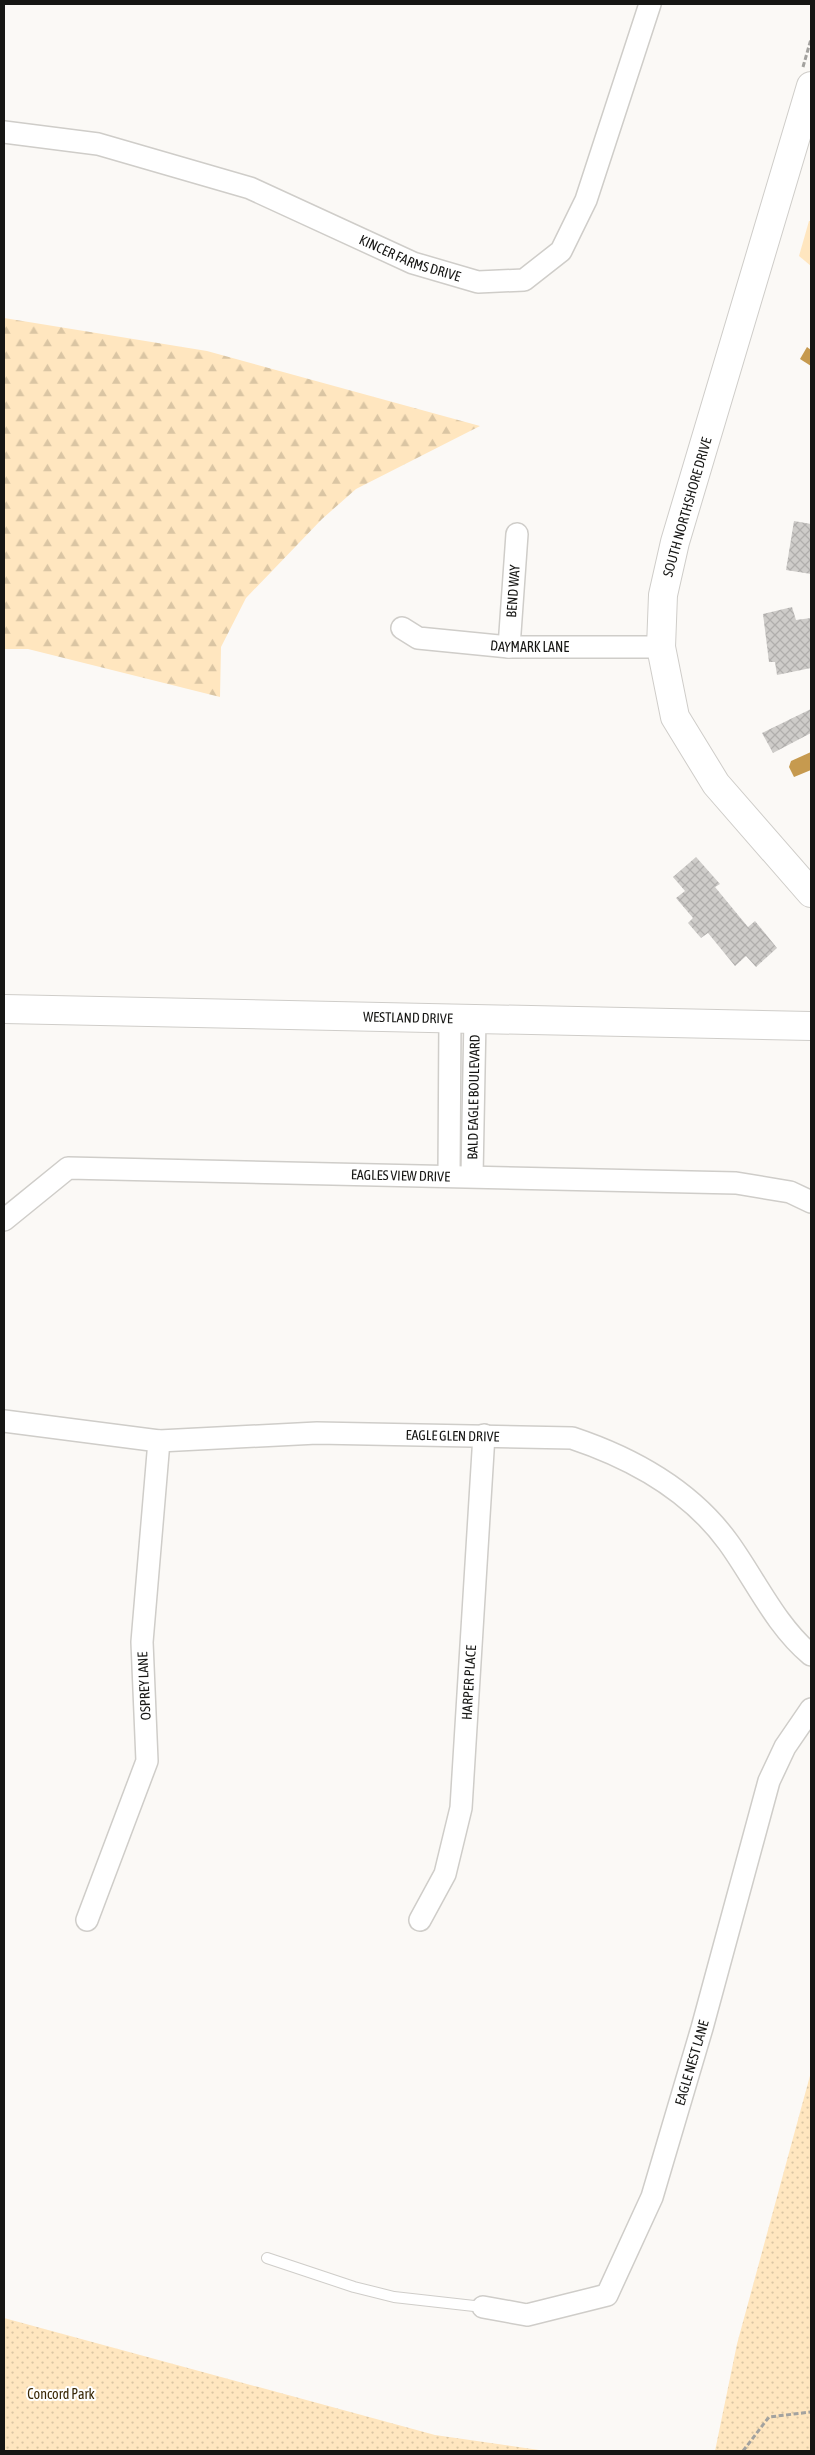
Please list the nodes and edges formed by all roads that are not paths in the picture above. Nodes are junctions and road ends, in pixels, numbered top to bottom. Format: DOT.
graph roads {
  1 [pos="650,4"];
  2 [pos="811,86"];
  3 [pos="4,132"];
  4 [pos="517,534"];
  5 [pos="402,628"];
  6 [pos="509,647"];
  7 [pos="661,647"];
  8 [pos="811,892"];
  9 [pos="4,1010"];
  10 [pos="462,1018"];
  11 [pos="810,1026"];
  12 [pos="449,1176"];
  13 [pos="472,1176"];
  14 [pos="811,1202"];
  15 [pos="4,1220"];
  16 [pos="4,1421"];
  17 [pos="484,1435"];
  18 [pos="159,1441"];
  19 [pos="811,1655"];
  20 [pos="811,1709"];
  21 [pos="87,1920"];
  22 [pos="420,1920"];
  23 [pos="267,2258"];
  24 [pos="483,2307"];
  1 -- 3 [label="street, KINCER FARMS DRIVE"];
  2 -- 7 [label="main road, SOUTH NORTHSHORE DRIVE"];
  4 -- 6 [label="street, BEND WAY"];
  5 -- 6 [label="street, DAYMARK LANE"];
  6 -- 7 [label="street, DAYMARK LANE"];
  7 -- 8 [label="main road, SOUTH NORTHSHORE DRIVE"];
  9 -- 10 [label="main road, WESTLAND DRIVE"];
  10 -- 11 [label="main road, WESTLAND DRIVE"];
  10 -- 12 [label="street, BALD EAGLE BOULEVARD"];
  10 -- 13 [label="street, BALD EAGLE BOULEVARD"];
  12 -- 13 [label="street, EAGLES VIEW DRIVE"];
  12 -- 15 [label="street, EAGLES VIEW DRIVE"];
  13 -- 14 [label="street, EAGLES VIEW DRIVE"];
  16 -- 18 [label="street, EAGLE GLEN DRIVE"];
  17 -- 18 [label="street, EAGLE GLEN DRIVE"];
  17 -- 19 [label="street, EAGLE GLEN DRIVE"];
  17 -- 22 [label="street, HARPER PLACE"];
  18 -- 21 [label="street, OSPREY LANE"];
  20 -- 24 [label="street, EAGLE NEST LANE"];
  23 -- 24 [label="lane"];
}
